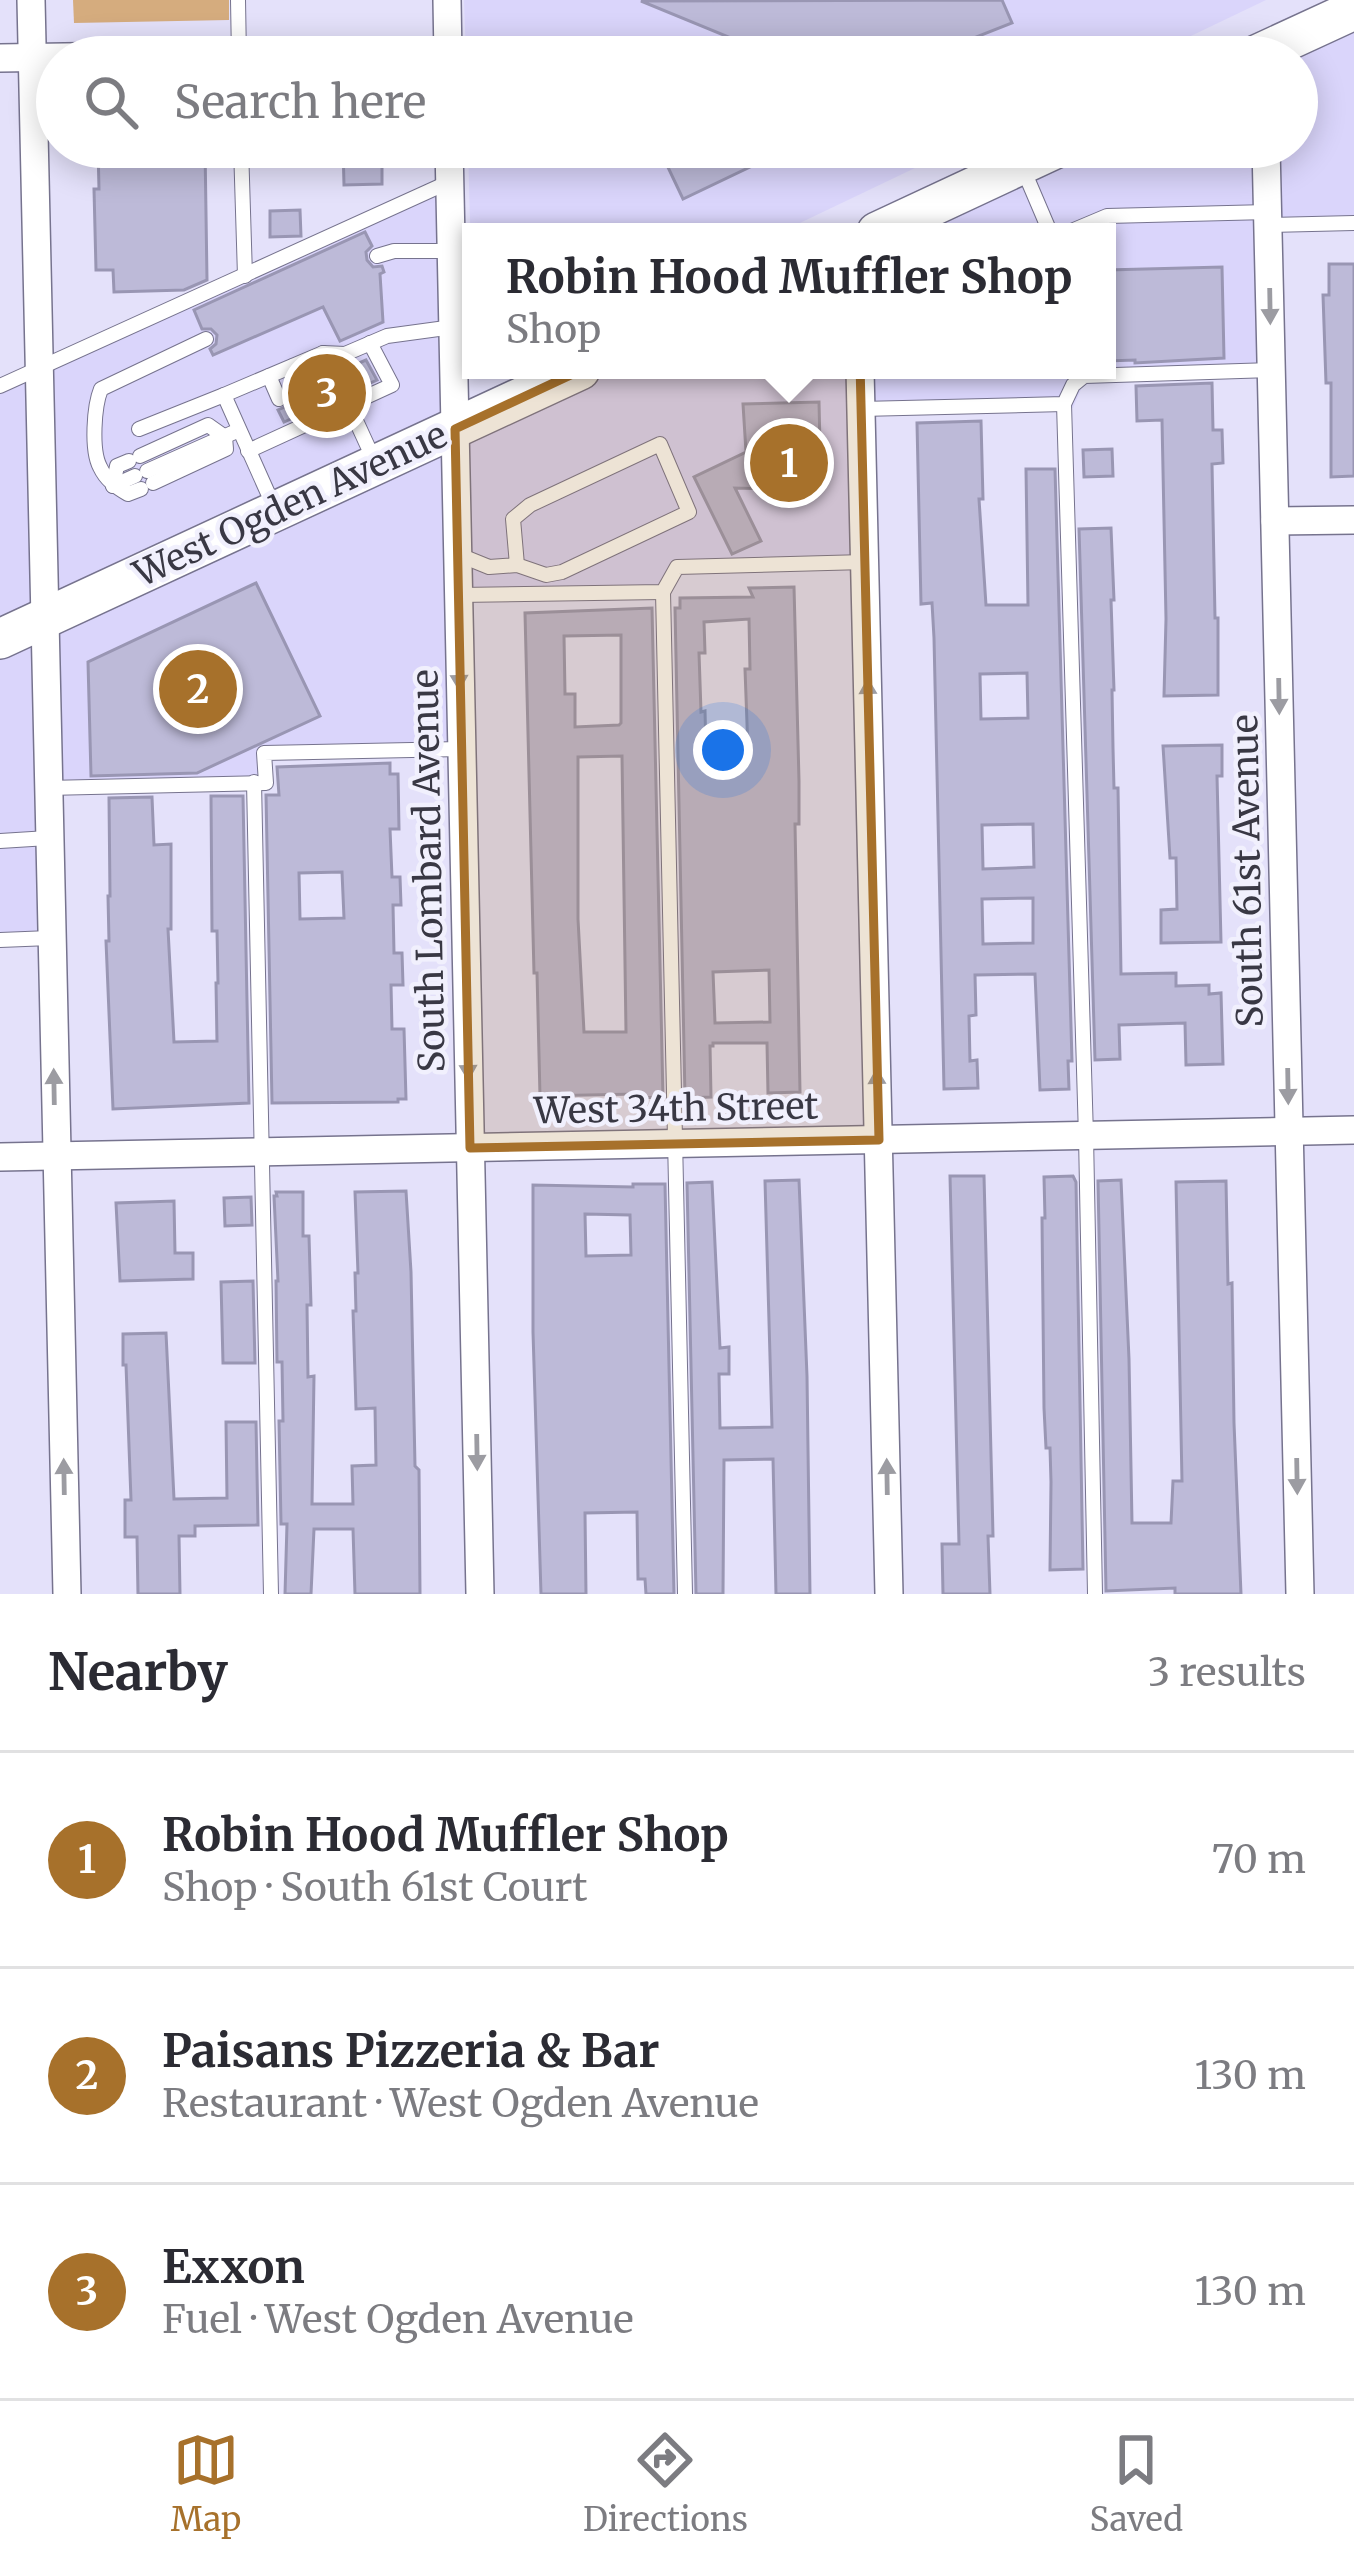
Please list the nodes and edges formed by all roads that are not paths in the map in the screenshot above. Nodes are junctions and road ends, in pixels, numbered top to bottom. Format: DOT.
graph roads {
  1 [pos="31,0"];
  2 [pos="238,0"];
  3 [pos="447,0"];
  4 [pos="1354,10"];
  5 [pos="239,36"];
  6 [pos="448,36"];
  7 [pos="1300,36"];
  8 [pos="0,58"];
  9 [pos="32,58"];
  10 [pos="36,58"];
  11 [pos="242,168"];
  12 [pos="449,168"];
  13 [pos="1015,168"];
  14 [pos="1022,168"];
  15 [pos="1267,168"];
  16 [pos="449,182"];
  17 [pos="1268,218"];
  18 [pos="896,223"];
  19 [pos="1046,223"];
  20 [pos="1090,223"];
  21 [pos="1354,223"];
  22 [pos="451,250"];
  23 [pos="377,256"];
  24 [pos="245,276"];
  25 [pos="453,327"];
  26 [pos="206,339"];
  27 [pos="370,343"];
  28 [pos="323,353"];
  29 [pos="293,366"];
  30 [pos="38,369"];
  31 [pos="1272,370"];
  32 [pos="334,375"];
  33 [pos="1116,375"];
  34 [pos="269,376"];
  35 [pos="561,379"];
  36 [pos="860,379"];
  37 [pos="1080,379"];
  38 [pos="0,386"];
  39 [pos="303,388"];
  40 [pos="224,395"];
  41 [pos="279,399"];
  42 [pos="348,404"];
  43 [pos="1064,404"];
  44 [pos="861,409"];
  45 [pos="139,429"];
  46 [pos="454,429"];
  47 [pos="232,433"];
  48 [pos="248,451"];
  49 [pos="376,465"];
  50 [pos="141,473"];
  51 [pos="276,512"];
  52 [pos="1354,520"];
  53 [pos="1275,521"];
  54 [pos="457,554"];
  55 [pos="865,562"];
  56 [pos="518,565"];
  57 [pos="663,592"];
  58 [pos="457,595"];
  59 [pos="43,616"];
  60 [pos="0,639"];
  61 [pos="460,749"];
  62 [pos="254,782"];
  63 [pos="47,788"];
  64 [pos="48,838"];
  65 [pos="0,841"];
  66 [pos="50,938"];
  67 [pos="0,940"];
  68 [pos="1354,1130"];
  69 [pos="1289,1132"];
  70 [pos="1086,1136"];
  71 [pos="879,1140"];
  72 [pos="675,1144"];
  73 [pos="470,1148"];
  74 [pos="262,1152"];
  75 [pos="56,1156"];
  76 [pos="0,1157"];
  77 [pos="67,1594"];
  78 [pos="271,1594"];
  79 [pos="480,1594"];
  80 [pos="685,1594"];
  81 [pos="889,1594"];
  82 [pos="1095,1594"];
  83 [pos="1300,1594"];
  1 -- 9 [label="street"];
  2 -- 5 [label="lane"];
  3 -- 6 [label="street"];
  4 -- 7 [label="main road"];
  8 -- 9 [label="street"];
  9 -- 10 [label="street"];
  9 -- 30 [label="street"];
  11 -- 24 [label="lane"];
  12 -- 16 [label="street, South Lombard Avenue"];
  13 -- 18 [label="main road"];
  14 -- 19 [label="lane"];
  15 -- 17 [label="street, South 61st Avenue"];
  16 -- 22 [label="street, South Lombard Avenue"];
  16 -- 24 [label="lane"];
  17 -- 20 [label="lane"];
  17 -- 21 [label="lane"];
  17 -- 31 [label="street, South 61st Avenue, one-way"];
  22 -- 23 [label="lane"];
  22 -- 25 [label="street, South Lombard Avenue"];
  24 -- 30 [label="lane"];
  25 -- 27 [label="lane"];
  25 -- 46 [label="street, South Lombard Avenue"];
  26 -- 50 [label="lane"];
  27 -- 28 [label="lane"];
  27 -- 42 [label="lane"];
  28 -- 29 [label="lane"];
  28 -- 32 [label="lane"];
  29 -- 34 [label="lane"];
  29 -- 39 [label="lane"];
  30 -- 38 [label="lane"];
  30 -- 59 [label="street"];
  31 -- 33 [label="lane"];
  31 -- 53 [label="street, South 61st Avenue"];
  34 -- 40 [label="lane"];
  34 -- 41 [label="lane"];
  35 -- 46 [label="main road, West Ogden Avenue"];
  36 -- 44 [label="street"];
  37 -- 43 [label="lane"];
  40 -- 45 [label="lane"];
  40 -- 47 [label="lane"];
  42 -- 48 [label="lane"];
  42 -- 49 [label="lane"];
  43 -- 44 [label="lane"];
  43 -- 70 [label="lane"];
  44 -- 55 [label="street"];
  46 -- 49 [label="main road, West Ogden Avenue"];
  46 -- 54 [label="street, South Lombard Avenue"];
  47 -- 48 [label="lane"];
  47 -- 50 [label="lane"];
  47 -- 50 [label="lane"];
  48 -- 51 [label="lane"];
  49 -- 51 [label="main road, West Ogden Avenue"];
  51 -- 59 [label="main road, West Ogden Avenue"];
  52 -- 53 [label="street"];
  53 -- 69 [label="street, South 61st Avenue, one-way"];
  54 -- 56 [label="lane"];
  54 -- 58 [label="street, South Lombard Avenue"];
  55 -- 57 [label="lane"];
  71 -- 55 [label="street, one-way"];
  56 -- 56 [label="lane"];
  57 -- 58 [label="lane"];
  57 -- 72 [label="lane"];
  58 -- 61 [label="street, South Lombard Avenue, one-way"];
  59 -- 60 [label="main road, West Ogden Avenue"];
  59 -- 63 [label="street"];
  61 -- 62 [label="lane"];
  61 -- 73 [label="street, South Lombard Avenue, one-way"];
  62 -- 63 [label="lane"];
  62 -- 74 [label="lane"];
  63 -- 64 [label="street"];
  64 -- 65 [label="lane"];
  64 -- 66 [label="street"];
  66 -- 67 [label="lane"];
  75 -- 66 [label="street, one-way"];
  68 -- 69 [label="street, West 34th Street"];
  69 -- 70 [label="street, West 34th Street"];
  69 -- 83 [label="street, South 61st Avenue, one-way"];
  70 -- 71 [label="street, West 34th Street"];
  70 -- 82 [label="lane"];
  71 -- 72 [label="street, West 34th Street"];
  81 -- 71 [label="street, one-way"];
  72 -- 73 [label="street, West 34th Street"];
  72 -- 80 [label="lane"];
  73 -- 74 [label="street, West 34th Street"];
  73 -- 79 [label="street, South Lombard Avenue, one-way"];
  74 -- 75 [label="street, West 34th Street"];
  74 -- 78 [label="lane"];
  75 -- 76 [label="street, West 34th Street"];
  77 -- 75 [label="street, one-way"];
}
